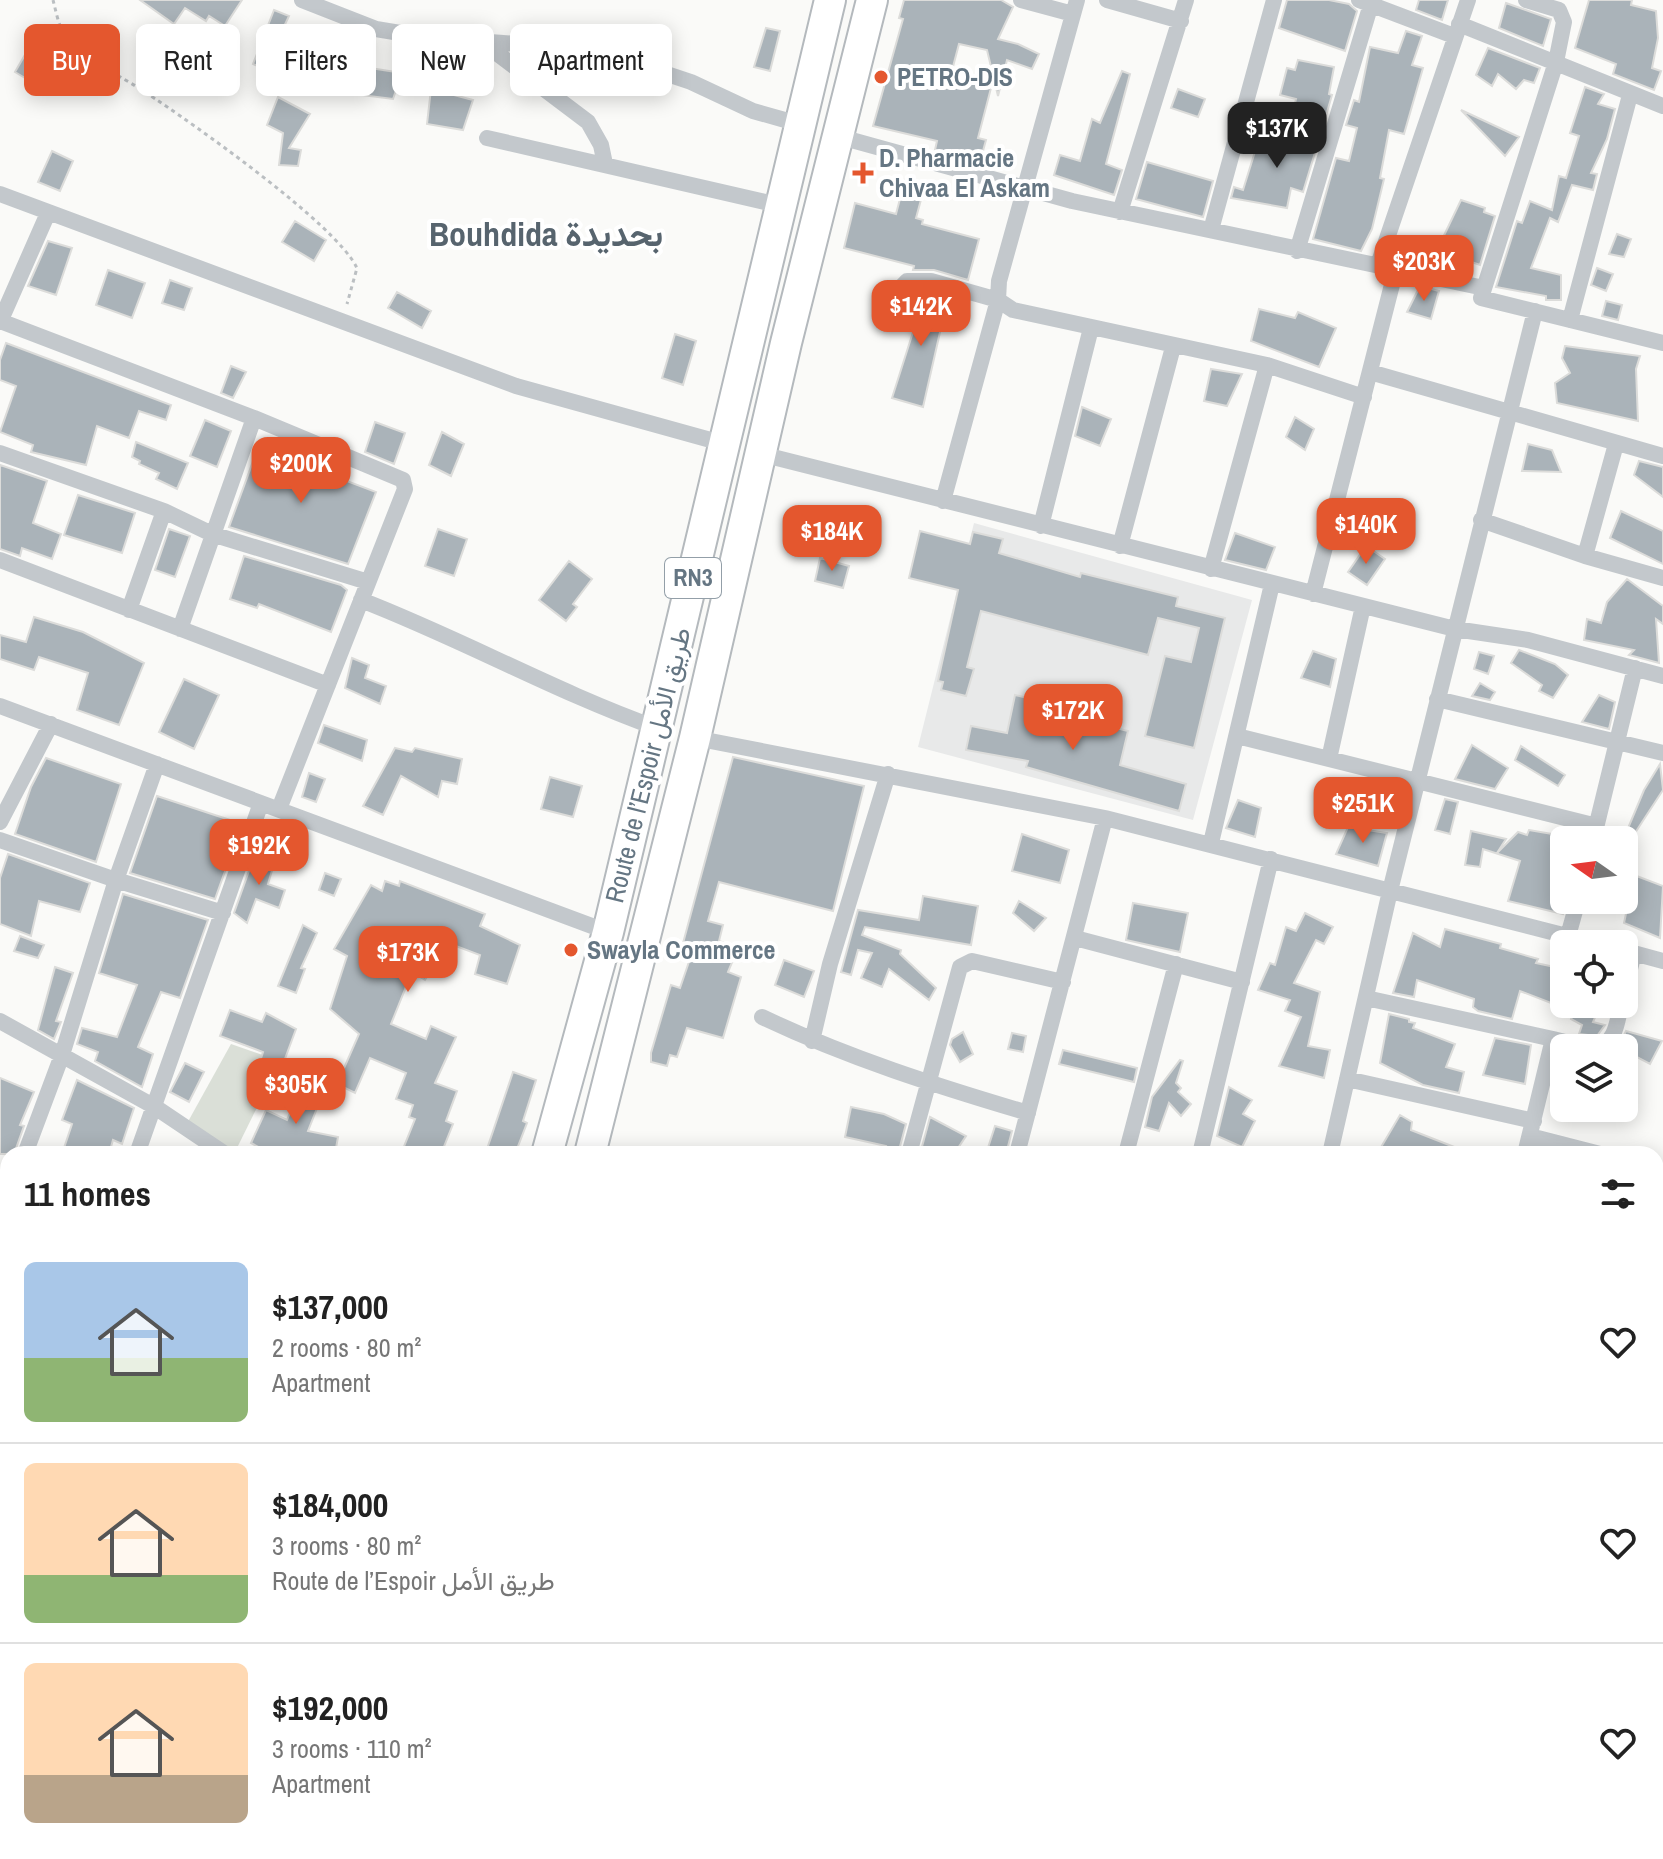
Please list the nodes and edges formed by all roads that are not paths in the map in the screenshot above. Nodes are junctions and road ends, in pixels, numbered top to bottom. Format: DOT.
graph roads {
  1 [pos="302,0"];
  2 [pos="830,0"];
  3 [pos="872,0"];
  4 [pos="1021,0"];
  5 [pos="1107,0"];
  6 [pos="1186,0"];
  7 [pos="1274,0"];
  8 [pos="1468,0"];
  9 [pos="1526,0"];
  10 [pos="1365,2"];
  11 [pos="1075,7"];
  12 [pos="1181,21"];
  13 [pos="1457,30"];
  14 [pos="392,32"];
  15 [pos="494,42"];
  16 [pos="494,52"];
  17 [pos="1556,62"];
  18 [pos="1630,95"];
  19 [pos="1663,106"];
  20 [pos="799,124"];
  21 [pos="837,136"];
  22 [pos="487,138"];
  23 [pos="605,164"];
  24 [pos="1024,188"];
  25 [pos="0,194"];
  26 [pos="778,205"];
  27 [pos="1120,212"];
  28 [pos="48,213"];
  29 [pos="1211,230"];
  30 [pos="1297,251"];
  31 [pos="1378,265"];
  32 [pos="1396,269"];
  33 [pos="1484,288"];
  34 [pos="998,300"];
  35 [pos="882,307"];
  36 [pos="1535,311"];
  37 [pos="1570,320"];
  38 [pos="0,321"];
  39 [pos="1091,328"];
  40 [pos="1663,343"];
  41 [pos="1173,347"];
  42 [pos="1267,365"];
  43 [pos="1370,372"];
  44 [pos="1364,397"];
  45 [pos="1510,411"];
  46 [pos="254,418"];
  47 [pos="725,444"];
  48 [pos="1616,444"];
  49 [pos="0,453"];
  50 [pos="761,454"];
  51 [pos="1663,456"];
  52 [pos="943,501"];
  53 [pos="164,511"];
  54 [pos="1481,520"];
  55 [pos="1041,526"];
  56 [pos="212,534"];
  57 [pos="1120,546"];
  58 [pos="1585,556"];
  59 [pos="0,560"];
  60 [pos="1211,569"];
  61 [pos="1663,578"];
  62 [pos="368,582"];
  63 [pos="1272,584"];
  64 [pos="1313,594"];
  65 [pos="361,600"];
  66 [pos="1363,606"];
  67 [pos="129,610"];
  68 [pos="180,629"];
  69 [pos="1455,629"];
  70 [pos="1635,668"];
  71 [pos="1663,676"];
  72 [pos="328,685"];
  73 [pos="1437,699"];
  74 [pos="0,706"];
  75 [pos="51,724"];
  76 [pos="657,728"];
  77 [pos="1237,736"];
  78 [pos="695,738"];
  79 [pos="1616,741"];
  80 [pos="1663,753"];
  81 [pos="1329,759"];
  82 [pos="157,764"];
  83 [pos="888,774"];
  84 [pos="1418,781"];
  85 [pos="261,803"];
  86 [pos="279,809"];
  87 [pos="1105,818"];
  88 [pos="0,822"];
  89 [pos="1571,826"];
  90 [pos="1597,826"];
  91 [pos="0,840"];
  92 [pos="1211,843"];
  93 [pos="1271,859"];
  94 [pos="116,880"];
  95 [pos="1390,891"];
  96 [pos="223,913"];
  97 [pos="1550,931"];
  98 [pos="608,932"];
  99 [pos="1075,938"];
  100 [pos="1638,954"];
  101 [pos="1663,961"];
  102 [pos="1176,964"];
  103 [pos="1063,982"];
  104 [pos="1242,982"];
  105 [pos="1366,998"];
  106 [pos="762,1017"];
  107 [pos="0,1021"];
  108 [pos="1550,1038"];
  109 [pos="812,1041"];
  110 [pos="1550,1052"];
  111 [pos="62,1055"];
  112 [pos="1347,1079"];
  113 [pos="926,1082"];
  114 [pos="155,1107"];
  115 [pos="1028,1113"];
  116 [pos="1532,1128"];
  117 [pos="28,1146"];
  118 [pos="140,1146"];
  119 [pos="213,1146"];
  120 [pos="549,1146"];
  121 [pos="592,1146"];
  122 [pos="911,1146"];
  123 [pos="1019,1146"];
  124 [pos="1128,1146"];
  125 [pos="1202,1146"];
  126 [pos="1332,1146"];
  127 [pos="1527,1146"];
  128 [pos="1579,1146"];
  1 -- 14 [label="street"];
  2 -- 20 [label="highway, Route de l’Espoir طريق الأمل / RN3"];
  3 -- 21 [label="highway, Route de l’Espoir طريق الأمل / RN3"];
  4 -- 11 [label="street"];
  5 -- 12 [label="street"];
  6 -- 12 [label="street"];
  7 -- 29 [label="street"];
  8 -- 13 [label="street"];
  9 -- 17 [label="street"];
  10 -- 13 [label="street"];
  10 -- 30 [label="street"];
  11 -- 24 [label="street"];
  12 -- 27 [label="street"];
  13 -- 17 [label="street"];
  13 -- 31 [label="street"];
  15 -- 20 [label="street"];
  16 -- 23 [label="street"];
  17 -- 18 [label="street"];
  17 -- 33 [label="street"];
  18 -- 19 [label="street"];
  18 -- 37 [label="street"];
  20 -- 26 [label="highway, Route de l’Espoir طريق الأمل / RN3"];
  21 -- 24 [label="street"];
  21 -- 50 [label="highway, Route de l’Espoir طريق الأمل / RN3"];
  22 -- 23 [label="street"];
  23 -- 26 [label="street"];
  24 -- 27 [label="street"];
  24 -- 34 [label="street"];
  25 -- 28 [label="street"];
  26 -- 47 [label="highway, Route de l’Espoir طريق الأمل / RN3"];
  27 -- 29 [label="street"];
  28 -- 38 [label="street"];
  28 -- 47 [label="street"];
  29 -- 30 [label="street"];
  30 -- 31 [label="street"];
  31 -- 32 [label="street"];
  32 -- 33 [label="street"];
  32 -- 43 [label="street"];
  33 -- 36 [label="street"];
  34 -- 35 [label="street"];
  34 -- 39 [label="street"];
  34 -- 52 [label="street"];
  36 -- 37 [label="street"];
  36 -- 45 [label="street"];
  37 -- 40 [label="street"];
  38 -- 46 [label="street"];
  39 -- 41 [label="street"];
  39 -- 55 [label="street"];
  41 -- 42 [label="street"];
  41 -- 57 [label="street"];
  42 -- 44 [label="street"];
  42 -- 60 [label="street"];
  43 -- 44 [label="street"];
  43 -- 45 [label="street"];
  44 -- 64 [label="street"];
  45 -- 48 [label="street"];
  45 -- 54 [label="street"];
  46 -- 56 [label="street"];
  46 -- 62 [label="street"];
  47 -- 76 [label="highway, Route de l’Espoir طريق الأمل / RN3"];
  48 -- 51 [label="street"];
  48 -- 58 [label="street"];
  49 -- 53 [label="street"];
  50 -- 52 [label="street"];
  50 -- 78 [label="highway, Route de l’Espoir طريق الأمل / RN3"];
  52 -- 55 [label="street"];
  53 -- 56 [label="street"];
  53 -- 67 [label="street"];
  54 -- 58 [label="street"];
  54 -- 69 [label="street"];
  55 -- 57 [label="street"];
  56 -- 62 [label="street"];
  56 -- 68 [label="street"];
  57 -- 60 [label="street"];
  58 -- 61 [label="street"];
  59 -- 67 [label="street"];
  60 -- 63 [label="street"];
  62 -- 65 [label="street"];
  63 -- 64 [label="street"];
  63 -- 77 [label="street"];
  64 -- 66 [label="street"];
  65 -- 72 [label="street"];
  65 -- 76 [label="street"];
  66 -- 69 [label="street"];
  66 -- 81 [label="street"];
  67 -- 68 [label="street"];
  68 -- 72 [label="street"];
  69 -- 70 [label="street"];
  69 -- 73 [label="street"];
  70 -- 71 [label="street"];
  70 -- 79 [label="street"];
  72 -- 86 [label="street"];
  73 -- 79 [label="street"];
  73 -- 84 [label="street"];
  74 -- 75 [label="street"];
  75 -- 82 [label="street"];
  75 -- 88 [label="street"];
  76 -- 98 [label="highway, Route de l’Espoir طريق الأمل / RN3"];
  77 -- 81 [label="street"];
  77 -- 92 [label="street"];
  78 -- 83 [label="street"];
  78 -- 121 [label="highway, Route de l’Espoir طريق الأمل / RN3"];
  79 -- 80 [label="street"];
  79 -- 90 [label="street"];
  81 -- 84 [label="street"];
  82 -- 85 [label="street"];
  82 -- 94 [label="street"];
  83 -- 87 [label="street"];
  83 -- 109 [label="street"];
  84 -- 89 [label="street"];
  84 -- 95 [label="street"];
  85 -- 86 [label="street"];
  85 -- 96 [label="street"];
  86 -- 98 [label="street"];
  87 -- 92 [label="street"];
  87 -- 99 [label="street"];
  91 -- 94 [label="street"];
  92 -- 93 [label="street"];
  93 -- 95 [label="street"];
  93 -- 104 [label="street"];
  94 -- 96 [label="street"];
  94 -- 111 [label="street"];
  95 -- 97 [label="street"];
  95 -- 105 [label="street"];
  96 -- 114 [label="street"];
  98 -- 120 [label="highway, Route de l’Espoir طريق الأمل / RN3"];
  99 -- 102 [label="street"];
  99 -- 103 [label="street"];
  100 -- 101 [label="street"];
  102 -- 104 [label="street"];
  102 -- 124 [label="street"];
  103 -- 113 [label="street"];
  103 -- 115 [label="street"];
  104 -- 125 [label="street"];
  105 -- 108 [label="street"];
  105 -- 112 [label="street"];
  106 -- 109 [label="street"];
  107 -- 111 [label="street"];
  109 -- 113 [label="street"];
  110 -- 116 [label="street"];
  111 -- 114 [label="street"];
  111 -- 117 [label="street"];
  112 -- 116 [label="street"];
  112 -- 126 [label="street"];
  113 -- 115 [label="street"];
  113 -- 122 [label="street"];
  114 -- 118 [label="street"];
  114 -- 119 [label="street"];
  115 -- 123 [label="street"];
  116 -- 127 [label="street"];
  116 -- 128 [label="street"];
}
